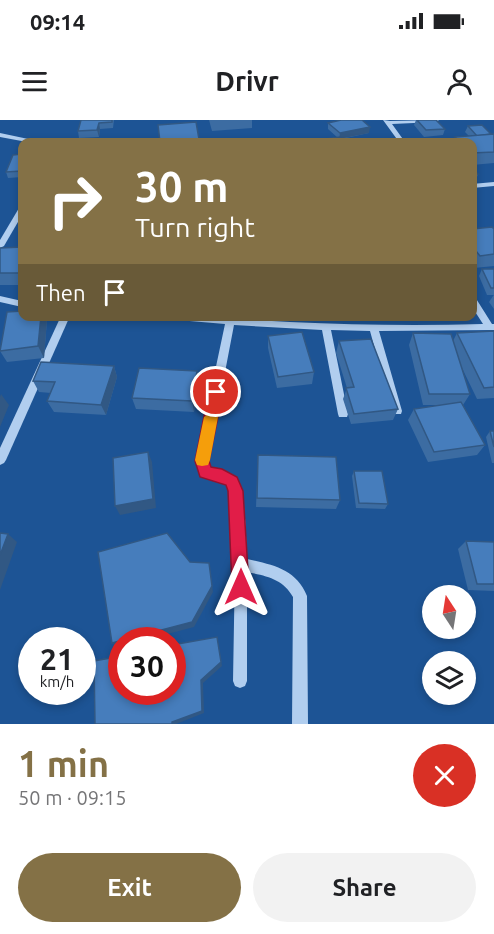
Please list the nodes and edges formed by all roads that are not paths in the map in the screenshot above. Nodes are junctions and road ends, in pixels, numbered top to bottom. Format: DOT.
graph roads {
  1 [pos="436,120"];
  2 [pos="387,122"];
  3 [pos="0,135"];
  4 [pos="399,138"];
  5 [pos="18,139"];
  6 [pos="494,184"];
  7 [pos="477,186"];
  8 [pos="18,217"];
  9 [pos="0,246"];
  10 [pos="0,298"];
  11 [pos="18,303"];
  12 [pos="477,307"];
  13 [pos="64,321"];
  14 [pos="212,321"];
  15 [pos="230,323"];
  16 [pos="326,326"];
  17 [pos="491,327"];
  18 [pos="374,328"];
  19 [pos="397,411"];
  20 [pos="343,414"];
  21 [pos="0,460"];
  22 [pos="241,564"];
  23 [pos="240,681"];
  24 [pos="300,724"];
  1 -- 2 [label="street"];
  2 -- 4 [label="street"];
  3 -- 5 [label="street"];
  6 -- 7 [label="street"];
  8 -- 9 [label="street"];
  10 -- 11 [label="street"];
  12 -- 17 [label="street"];
  13 -- 21 [label="street"];
  14 -- 15 [label="street"];
  15 -- 16 [label="street"];
  15 -- 22 [label="street"];
  16 -- 18 [label="street"];
  16 -- 20 [label="street"];
  17 -- 18 [label="street"];
  18 -- 19 [label="street"];
  22 -- 23 [label="street"];
  22 -- 24 [label="street"];
}
